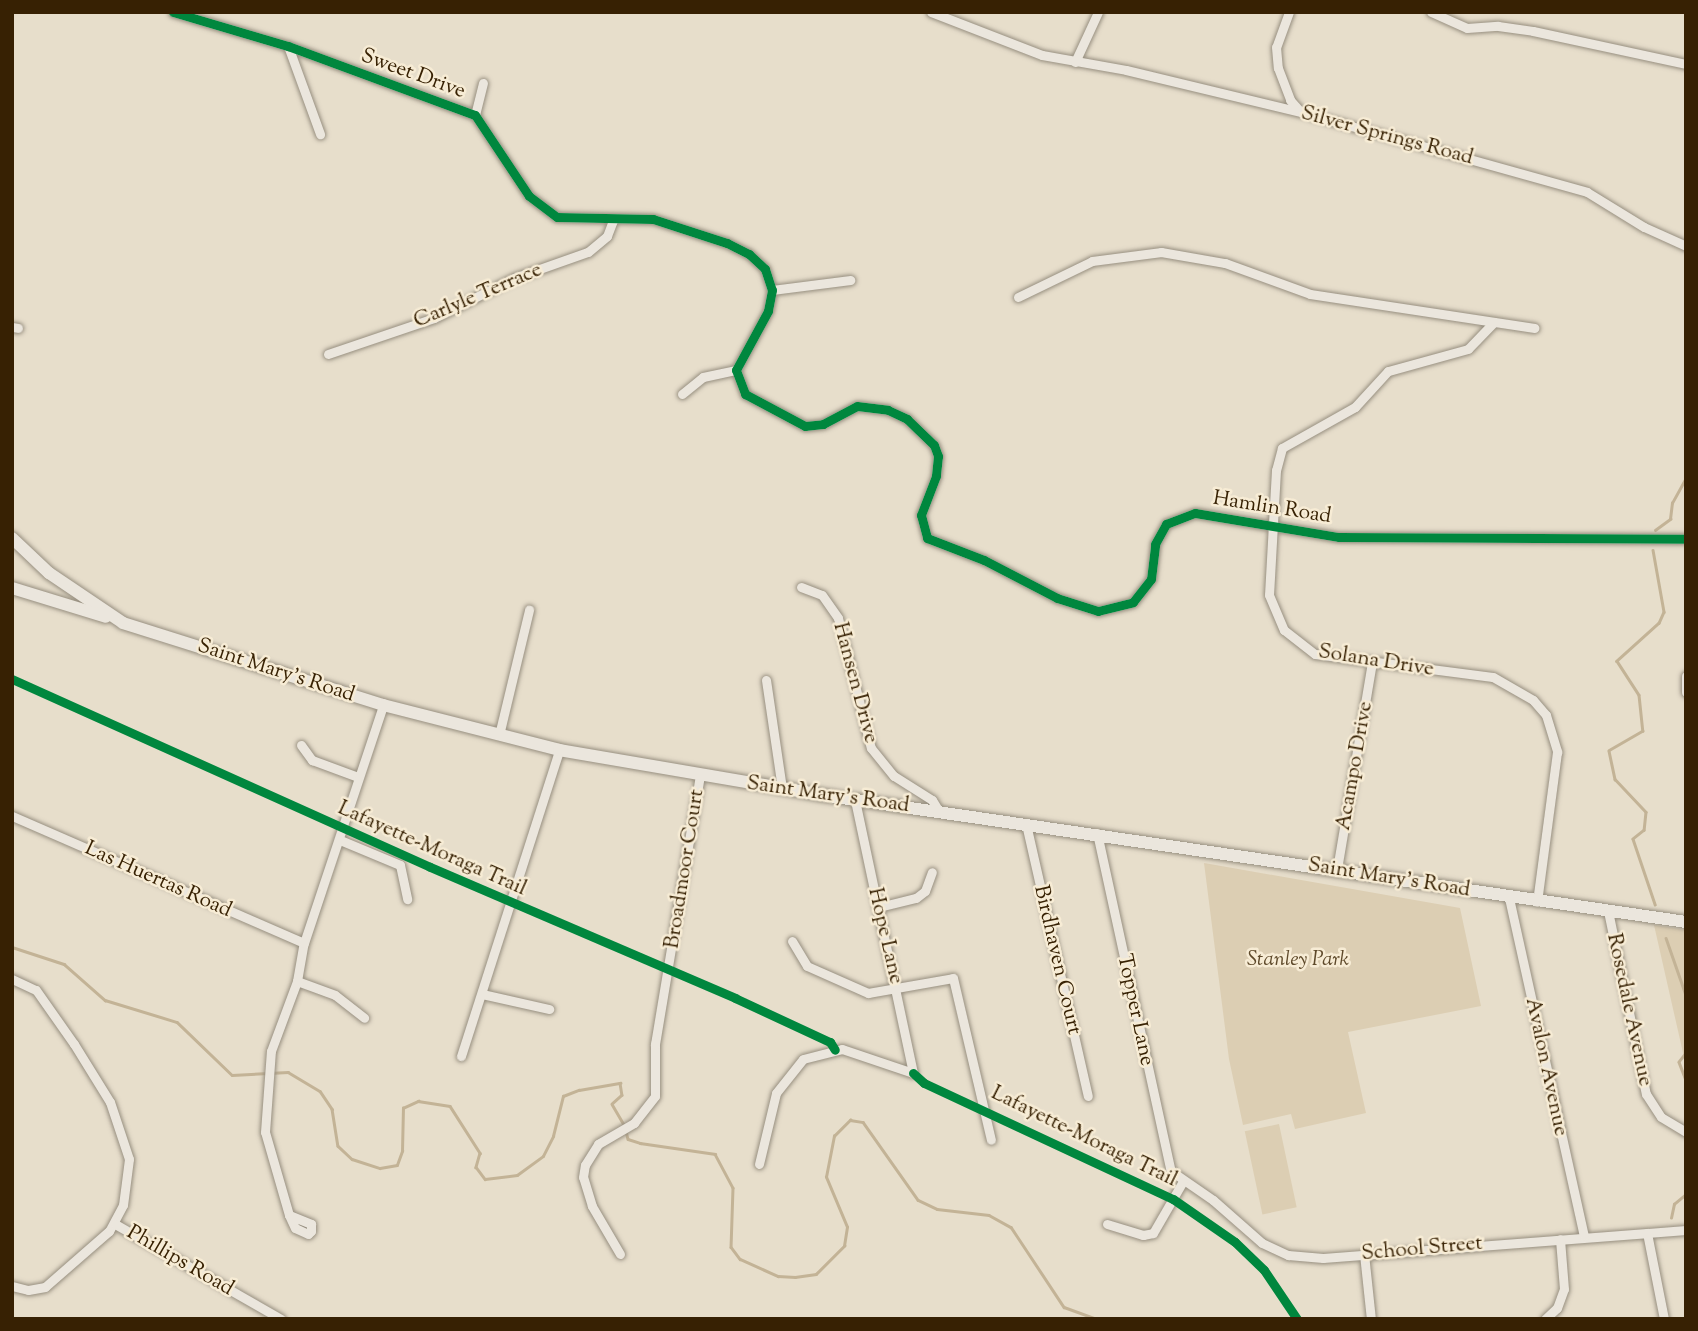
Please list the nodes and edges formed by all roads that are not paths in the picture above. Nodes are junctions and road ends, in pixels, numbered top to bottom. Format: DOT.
graph roads {
  1 [pos="173,12"];
  2 [pos="931,12"];
  3 [pos="1098,12"];
  4 [pos="1289,12"];
  5 [pos="1431,12"];
  6 [pos="288,46"];
  7 [pos="1075,62"];
  8 [pos="1686,64"];
  9 [pos="483,83"];
  10 [pos="1301,112"];
  11 [pos="475,115"];
  12 [pos="320,134"];
  13 [pos="613,220"];
  14 [pos="1686,246"];
  15 [pos="850,280"];
  16 [pos="772,290"];
  17 [pos="1018,297"];
  18 [pos="1494,321"];
  19 [pos="1534,328"];
  20 [pos="328,354"];
  21 [pos="736,370"];
  22 [pos="682,394"];
  23 [pos="1272,527"];
  24 [pos="12,538"];
  25 [pos="1686,539"];
  26 [pos="800,587"];
  27 [pos="12,588"];
  28 [pos="529,610"];
  29 [pos="123,623"];
  30 [pos="1372,663"];
  31 [pos="1686,676"];
  32 [pos="766,680"];
  33 [pos="1686,692"];
  34 [pos="383,705"];
  35 [pos="499,735"];
  36 [pos="301,745"];
  37 [pos="559,750"];
  38 [pos="700,775"];
  39 [pos="358,777"];
  40 [pos="782,788"];
  41 [pos="855,800"];
  42 [pos="939,811"];
  43 [pos="12,816"];
  44 [pos="1026,824"];
  45 [pos="1097,833"];
  46 [pos="340,841"];
  47 [pos="1337,869"];
  48 [pos="932,872"];
  49 [pos="1509,898"];
  50 [pos="407,899"];
  51 [pos="1537,902"];
  52 [pos="879,907"];
  53 [pos="1608,911"];
  54 [pos="1686,922"];
  55 [pos="792,941"];
  56 [pos="304,943"];
  57 [pos="12,979"];
  58 [pos="298,981"];
  59 [pos="898,990"];
  60 [pos="482,994"];
  61 [pos="549,1009"];
  62 [pos="365,1018"];
  63 [pos="461,1056"];
  64 [pos="1088,1096"];
  65 [pos="1686,1132"];
  66 [pos="991,1140"];
  67 [pos="759,1164"];
  68 [pos="1183,1181"];
  69 [pos="289,1215"];
  70 [pos="115,1224"];
  71 [pos="1107,1224"];
  72 [pos="1686,1230"];
  73 [pos="1647,1233"];
  74 [pos="1584,1236"];
  75 [pos="1560,1238"];
  76 [pos="620,1254"];
  77 [pos="1364,1254"];
  78 [pos="12,1286"];
  79 [pos="281,1319"];
  80 [pos="1371,1319"];
  81 [pos="1545,1319"];
  82 [pos="1664,1319"];
  1 -- 6 [label="street, Sweet Drive"];
  2 -- 7 [label="street, Silver Springs Road"];
  3 -- 7 [label="street"];
  4 -- 10 [label="street"];
  5 -- 8 [label="street"];
  6 -- 11 [label="street, Sweet Drive"];
  6 -- 12 [label="street"];
  7 -- 10 [label="street, Silver Springs Road"];
  9 -- 11 [label="street"];
  10 -- 14 [label="street, Silver Springs Road"];
  11 -- 13 [label="street, Sweet Drive"];
  13 -- 16 [label="street, Sweet Drive"];
  13 -- 20 [label="street, Carlyle Terrace"];
  15 -- 16 [label="street"];
  16 -- 21 [label="street"];
  17 -- 18 [label="street"];
  18 -- 19 [label="street"];
  18 -- 23 [label="street, Solana Drive"];
  21 -- 22 [label="street"];
  21 -- 23 [label="street, Hamlin Road"];
  23 -- 25 [label="street, Hamlin Road"];
  23 -- 30 [label="street, Solana Drive"];
  24 -- 29 [label="street, Saint Mary's Road"];
  26 -- 42 [label="street, Hansen Drive"];
  27 -- 29 [label="street"];
  28 -- 35 [label="street"];
  29 -- 34 [label="street, Saint Mary's Road"];
  30 -- 47 [label="street, Acampo Drive"];
  30 -- 51 [label="street, Solana Drive"];
  31 -- 33 [label="street"];
  32 -- 40 [label="street"];
  34 -- 35 [label="street, Saint Mary's Road"];
  34 -- 39 [label="street"];
  35 -- 37 [label="street, Saint Mary's Road"];
  36 -- 39 [label="street"];
  37 -- 38 [label="street, Saint Mary's Road"];
  37 -- 60 [label="street"];
  38 -- 40 [label="street, Saint Mary's Road"];
  38 -- 76 [label="street, Broadmoor Court"];
  39 -- 46 [label="street"];
  40 -- 41 [label="street, Saint Mary's Road"];
  41 -- 42 [label="street, Saint Mary's Road"];
  41 -- 52 [label="street, Hope Lane"];
  42 -- 44 [label="street, Saint Mary's Road"];
  43 -- 56 [label="street, Las Huertas Road"];
  44 -- 45 [label="street, Saint Mary's Road"];
  44 -- 64 [label="street, Birdhaven Court"];
  45 -- 47 [label="street, Saint Mary's Road"];
  45 -- 68 [label="street, Topper Lane"];
  46 -- 50 [label="street"];
  46 -- 56 [label="street"];
  47 -- 49 [label="street, Saint Mary's Road"];
  48 -- 52 [label="street"];
  49 -- 51 [label="street, Saint Mary's Road"];
  49 -- 74 [label="street, Avalon Avenue"];
  51 -- 53 [label="street, Saint Mary's Road"];
  52 -- 59 [label="street, Hope Lane"];
  53 -- 54 [label="street, Saint Mary's Road"];
  53 -- 65 [label="street, Rosedale Avenue"];
  55 -- 59 [label="street"];
  56 -- 58 [label="street"];
  57 -- 70 [label="street"];
  58 -- 62 [label="street"];
  58 -- 69 [label="street"];
  59 -- 66 [label="street"];
  59 -- 67 [label="street, Hope Lane"];
  60 -- 61 [label="street"];
  60 -- 63 [label="street"];
  68 -- 71 [label="street"];
  68 -- 77 [label="street, School Street"];
  70 -- 78 [label="street"];
  70 -- 79 [label="street, Phillips Road"];
  72 -- 73 [label="street, School Street"];
  73 -- 74 [label="street, School Street"];
  73 -- 82 [label="street"];
  74 -- 75 [label="street, School Street"];
  75 -- 77 [label="street, School Street"];
  75 -- 81 [label="street"];
  77 -- 80 [label="street"];
}
